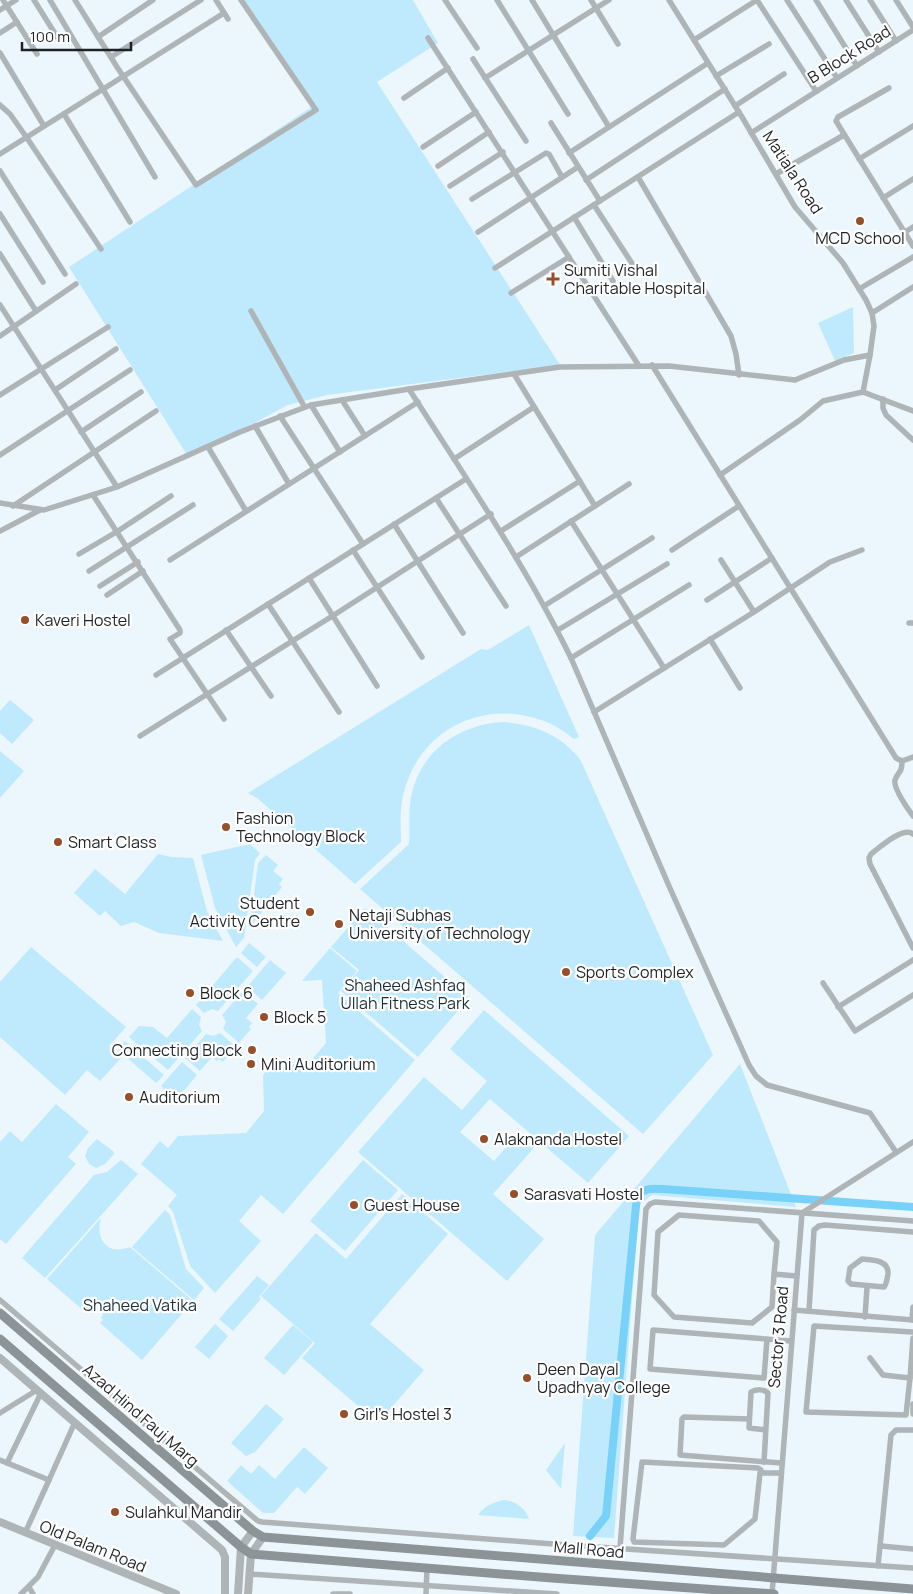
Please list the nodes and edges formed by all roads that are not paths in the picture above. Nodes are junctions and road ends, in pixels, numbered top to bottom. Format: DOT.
graph roads {
  1 [pos="16,0"];
  2 [pos="34,0"];
  3 [pos="50,0"];
  4 [pos="75,0"];
  5 [pos="153,0"];
  6 [pos="201,0"];
  7 [pos="216,0"];
  8 [pos="241,0"];
  9 [pos="445,0"];
  10 [pos="497,0"];
  11 [pos="532,0"];
  12 [pos="591,0"];
  13 [pos="609,0"];
  14 [pos="669,0"];
  15 [pos="757,0"];
  16 [pos="787,0"];
  17 [pos="816,0"];
  18 [pos="846,0"];
  19 [pos="870,0"];
  20 [pos="896,0"];
  21 [pos="5,3"];
  22 [pos="596,8"];
  23 [pos="0,10"];
  24 [pos="224,13"];
  25 [pos="228,19"];
  26 [pos="17,22"];
  27 [pos="913,29"];
  28 [pos="0,33"];
  29 [pos="554,35"];
  30 [pos="98,36"];
  31 [pos="428,38"];
  32 [pos="59,40"];
  33 [pos="694,40"];
  34 [pos="896,41"];
  35 [pos="618,44"];
  36 [pos="769,44"];
  37 [pos="477,48"];
  38 [pos="528,51"];
  39 [pos="878,52"];
  40 [pos="0,53"];
  41 [pos="37,54"];
  42 [pos="111,57"];
  43 [pos="473,58"];
  44 [pos="708,63"];
  45 [pos="857,66"];
  46 [pos="448,68"];
  47 [pos="784,74"];
  48 [pos="123,76"];
  49 [pos="716,76"];
  50 [pos="485,78"];
  51 [pos="837,78"];
  52 [pos="888,88"];
  53 [pos="104,89"];
  54 [pos="725,90"];
  55 [pos="816,91"];
  56 [pos="404,98"];
  57 [pos="0,104"];
  58 [pos="735,106"];
  59 [pos="476,112"];
  60 [pos="739,112"];
  61 [pos="64,114"];
  62 [pos="568,114"];
  63 [pos="550,124"];
  64 [pos="44,126"];
  65 [pos="913,126"];
  66 [pos="609,127"];
  67 [pos="489,132"];
  68 [pos="751,133"];
  69 [pos="844,135"];
  70 [pos="27,138"];
  71 [pos="526,141"];
  72 [pos="423,146"];
  73 [pos="502,152"];
  74 [pos="569,153"];
  75 [pos="0,154"];
  76 [pos="859,159"];
  77 [pos="438,166"];
  78 [pos="578,167"];
  79 [pos="0,171"];
  80 [pos="515,173"];
  81 [pos="776,174"];
  82 [pos="155,177"];
  83 [pos="562,177"];
  84 [pos="638,177"];
  85 [pos="913,179"];
  86 [pos="586,180"];
  87 [pos="450,186"];
  88 [pos="531,198"];
  89 [pos="883,198"];
  90 [pos="472,200"];
  91 [pos="597,203"];
  92 [pos="0,214"];
  93 [pos="574,217"];
  94 [pos="130,222"];
  95 [pos="913,227"];
  96 [pos="478,232"];
  97 [pos="552,232"];
  98 [pos="904,232"];
  99 [pos="913,246"];
  100 [pos="102,250"];
  101 [pos="0,254"];
  102 [pos="569,257"];
  103 [pos="913,257"];
  104 [pos="633,265"];
  105 [pos="495,268"];
  106 [pos="65,274"];
  107 [pos="44,282"];
  108 [pos="613,282"];
  109 [pos="76,284"];
  110 [pos="913,288"];
  111 [pos="859,289"];
  112 [pos="511,293"];
  113 [pos="0,305"];
  114 [pos="36,311"];
  115 [pos="251,311"];
  116 [pos="872,313"];
  117 [pos="14,327"];
  118 [pos="108,327"];
  119 [pos="0,336"];
  120 [pos="116,349"];
  121 [pos="870,355"];
  122 [pos="652,365"];
  123 [pos="638,366"];
  124 [pos="41,368"];
  125 [pos="130,370"];
  126 [pos="514,374"];
  127 [pos="739,374"];
  128 [pos="410,389"];
  129 [pos="54,390"];
  130 [pos="141,392"];
  131 [pos="863,392"];
  132 [pos="0,396"];
  133 [pos="883,399"];
  134 [pos="342,400"];
  135 [pos="418,402"];
  136 [pos="311,405"];
  137 [pos="304,406"];
  138 [pos="534,407"];
  139 [pos="67,410"];
  140 [pos="156,411"];
  141 [pos="913,411"];
  142 [pos="280,416"];
  143 [pos="255,426"];
  144 [pos="81,432"];
  145 [pos="365,436"];
  146 [pos="913,440"];
  147 [pos="208,447"];
  148 [pos="94,452"];
  149 [pos="340,452"];
  150 [pos="0,454"];
  151 [pos="454,459"];
  152 [pos="314,468"];
  153 [pos="720,475"];
  154 [pos="466,479"];
  155 [pos="580,481"];
  156 [pos="289,484"];
  157 [pos="629,484"];
  158 [pos="117,487"];
  159 [pos="93,494"];
  160 [pos="171,496"];
  161 [pos="436,498"];
  162 [pos="0,503"];
  163 [pos="193,505"];
  164 [pos="13,506"];
  165 [pos="595,506"];
  166 [pos="739,506"];
  167 [pos="40,510"];
  168 [pos="246,510"];
  169 [pos="491,514"];
  170 [pos="571,521"];
  171 [pos="394,524"];
  172 [pos="0,531"];
  173 [pos="501,531"];
  174 [pos="118,532"];
  175 [pos="460,534"];
  176 [pos="652,538"];
  177 [pos="363,544"];
  178 [pos="127,546"];
  179 [pos="353,550"];
  180 [pos="672,550"];
  181 [pos="862,550"];
  182 [pos="79,554"];
  183 [pos="516,557"];
  184 [pos="772,558"];
  185 [pos="170,560"];
  186 [pos="721,560"];
  187 [pos="417,561"];
  188 [pos="138,562"];
  189 [pos="667,564"];
  190 [pos="89,570"];
  191 [pos="602,570"];
  192 [pos="143,571"];
  193 [pos="310,578"];
  194 [pos="735,582"];
  195 [pos="689,585"];
  196 [pos="100,586"];
  197 [pos="377,587"];
  198 [pos="792,588"];
  199 [pos="617,594"];
  200 [pos="107,595"];
  201 [pos="707,600"];
  202 [pos="268,604"];
  203 [pos="506,606"];
  204 [pos="544,606"];
  205 [pos="754,612"];
  206 [pos="334,615"];
  207 [pos="633,620"];
  208 [pos="226,630"];
  209 [pos="558,630"];
  210 [pos="463,633"];
  211 [pos="292,640"];
  212 [pos="710,640"];
  213 [pos="422,657"];
  214 [pos="183,658"];
  215 [pos="571,658"];
  216 [pos="250,666"];
  217 [pos="664,668"];
  218 [pos="156,674"];
  219 [pos="377,686"];
  220 [pos="740,688"];
  221 [pos="207,693"];
  222 [pos="271,696"];
  223 [pos="339,712"];
  224 [pos="594,712"];
  225 [pos="224,719"];
  226 [pos="140,736"];
  227 [pos="913,757"];
  228 [pos="902,762"];
  229 [pos="913,816"];
  230 [pos="913,834"];
  231 [pos="913,948"];
  232 [pos="913,960"];
  233 [pos="823,983"];
  234 [pos="913,995"];
  235 [pos="838,1008"];
  236 [pos="913,1142"];
  237 [pos="896,1152"];
  238 [pos="802,1213"];
  239 [pos="913,1221"];
  240 [pos="913,1232"];
  241 [pos="774,1274"];
  242 [pos="796,1276"];
  243 [pos="867,1287"];
  244 [pos="0,1300"];
  245 [pos="913,1307"];
  246 [pos="794,1310"];
  247 [pos="809,1311"];
  248 [pos="0,1314"];
  249 [pos="864,1317"];
  250 [pos="912,1320"];
  251 [pos="913,1332"];
  252 [pos="913,1338"];
  253 [pos="0,1339"];
  254 [pos="767,1339"];
  255 [pos="791,1341"];
  256 [pos="0,1358"];
  257 [pos="870,1358"];
  258 [pos="910,1378"];
  259 [pos="39,1392"];
  260 [pos="913,1404"];
  261 [pos="0,1413"];
  262 [pos="911,1415"];
  263 [pos="749,1419"];
  264 [pos="75,1422"];
  265 [pos="766,1430"];
  266 [pos="913,1430"];
  267 [pos="0,1460"];
  268 [pos="764,1462"];
  269 [pos="7,1463"];
  270 [pos="782,1463"];
  271 [pos="781,1473"];
  272 [pos="760,1474"];
  273 [pos="49,1480"];
  274 [pos="0,1522"];
  275 [pos="253,1531"];
  276 [pos="25,1533"];
  277 [pos="263,1537"];
  278 [pos="55,1545"];
  279 [pos="880,1546"];
  280 [pos="241,1547"];
  281 [pos="620,1548"];
  282 [pos="913,1549"];
  283 [pos="252,1554"];
  284 [pos="774,1559"];
  285 [pos="878,1566"];
  286 [pos="427,1568"];
  287 [pos="913,1568"];
  288 [pos="250,1574"];
  289 [pos="773,1577"];
  290 [pos="427,1585"];
  291 [pos="29,1587"];
  292 [pos="913,1589"];
  293 [pos="21,1594"];
  294 [pos="33,1594"];
  295 [pos="176,1594"];
  296 [pos="224,1594"];
  297 [pos="238,1594"];
  298 [pos="248,1594"];
  299 [pos="333,1594"];
  300 [pos="350,1594"];
  301 [pos="426,1594"];
  302 [pos="557,1594"];
  303 [pos="773,1594"];
  1 -- 21 [label="street"];
  2 -- 32 [label="street"];
  3 -- 53 [label="street"];
  4 -- 30 [label="street"];
  5 -- 30 [label="street"];
  6 -- 42 [label="street"];
  7 -- 24 [label="street"];
  8 -- 48 [label="street"];
  9 -- 37 [label="street"];
  10 -- 38 [label="street"];
  11 -- 29 [label="street"];
  12 -- 22 [label="street"];
  13 -- 22 [label="street"];
  14 -- 33 [label="street, Matiala Road"];
  15 -- 33 [label="street"];
  15 -- 55 [label="street"];
  16 -- 51 [label="street"];
  17 -- 45 [label="street"];
  18 -- 39 [label="street"];
  19 -- 34 [label="street"];
  20 -- 27 [label="street"];
  21 -- 23 [label="street"];
  21 -- 26 [label="street"];
  22 -- 29 [label="street"];
  22 -- 35 [label="street"];
  24 -- 25 [label="street"];
  24 -- 48 [label="street"];
  26 -- 28 [label="street"];
  26 -- 41 [label="street"];
  27 -- 34 [label="street, B Block Road"];
  29 -- 38 [label="street"];
  29 -- 66 [label="street"];
  30 -- 42 [label="street"];
  31 -- 46 [label="street"];
  33 -- 44 [label="street, Matiala Road"];
  34 -- 39 [label="street, B Block Road"];
  36 -- 49 [label="street"];
  38 -- 50 [label="street"];
  38 -- 62 [label="street"];
  39 -- 45 [label="street, B Block Road"];
  40 -- 64 [label="street"];
  42 -- 48 [label="street"];
  43 -- 50 [label="street"];
  44 -- 49 [label="street, Matiala Road"];
  44 -- 66 [label="street"];
  45 -- 51 [label="street, B Block Road"];
  46 -- 56 [label="street"];
  46 -- 59 [label="street"];
  47 -- 58 [label="street"];
  48 -- 53 [label="street"];
  49 -- 54 [label="street, Matiala Road"];
  50 -- 71 [label="street"];
  51 -- 55 [label="street, B Block Road"];
  52 -- 69 [label="street"];
  53 -- 61 [label="street"];
  53 -- 82 [label="street"];
  54 -- 58 [label="street, Matiala Road"];
  54 -- 86 [label="street"];
  55 -- 68 [label="street, B Block Road"];
  57 -- 70 [label="street"];
  58 -- 60 [label="street, Matiala Road"];
  59 -- 67 [label="street"];
  59 -- 72 [label="street"];
  60 -- 68 [label="street, Matiala Road"];
  60 -- 84 [label="street"];
  61 -- 64 [label="street"];
  61 -- 94 [label="street"];
  63 -- 74 [label="street"];
  64 -- 70 [label="street"];
  65 -- 76 [label="street"];
  66 -- 74 [label="street"];
  67 -- 73 [label="street"];
  67 -- 77 [label="street"];
  68 -- 81 [label="street, Matiala Road"];
  69 -- 76 [label="street"];
  69 -- 81 [label="street"];
  70 -- 75 [label="street"];
  70 -- 100 [label="street"];
  73 -- 80 [label="street"];
  73 -- 87 [label="street"];
  74 -- 78 [label="street"];
  76 -- 89 [label="street"];
  78 -- 83 [label="street"];
  78 -- 86 [label="street"];
  79 -- 106 [label="street"];
  80 -- 83 [label="street"];
  80 -- 88 [label="street"];
  80 -- 90 [label="street"];
  81 -- 111 [label="street, Matiala Road"];
  83 -- 88 [label="street"];
  84 -- 91 [label="street"];
  84 -- 127 [label="street"];
  85 -- 89 [label="street"];
  86 -- 91 [label="street"];
  88 -- 96 [label="street"];
  88 -- 97 [label="street"];
  89 -- 98 [label="street"];
  91 -- 93 [label="street"];
  91 -- 104 [label="street"];
  92 -- 107 [label="street"];
  93 -- 97 [label="street"];
  93 -- 108 [label="street"];
  95 -- 98 [label="street"];
  97 -- 102 [label="street"];
  97 -- 105 [label="street"];
  98 -- 99 [label="street"];
  101 -- 114 [label="street"];
  102 -- 112 [label="street"];
  102 -- 123 [label="street"];
  103 -- 111 [label="street"];
  109 -- 114 [label="street"];
  110 -- 116 [label="street"];
  111 -- 116 [label="street, Matiala Road"];
  113 -- 117 [label="street"];
  114 -- 117 [label="street"];
  115 -- 137 [label="street"];
  116 -- 121 [label="street"];
  117 -- 119 [label="street"];
  117 -- 124 [label="street"];
  118 -- 124 [label="street"];
  120 -- 129 [label="street"];
  121 -- 127 [label="street"];
  121 -- 131 [label="street"];
  122 -- 123 [label="street"];
  122 -- 127 [label="street"];
  122 -- 153 [label="street"];
  123 -- 126 [label="street"];
  124 -- 129 [label="street"];
  124 -- 132 [label="street"];
  125 -- 139 [label="street"];
  126 -- 128 [label="street"];
  126 -- 138 [label="street"];
  128 -- 134 [label="street"];
  128 -- 135 [label="street"];
  129 -- 139 [label="street"];
  130 -- 144 [label="street"];
  131 -- 133 [label="street"];
  131 -- 153 [label="street"];
  133 -- 141 [label="street"];
  133 -- 146 [label="street"];
  134 -- 136 [label="street"];
  134 -- 145 [label="street"];
  135 -- 145 [label="street"];
  135 -- 151 [label="street"];
  136 -- 137 [label="street"];
  136 -- 149 [label="street"];
  137 -- 142 [label="street"];
  138 -- 151 [label="street"];
  138 -- 155 [label="street"];
  139 -- 144 [label="street"];
  139 -- 150 [label="street"];
  140 -- 148 [label="street"];
  142 -- 143 [label="street"];
  142 -- 152 [label="street"];
  143 -- 147 [label="street"];
  143 -- 156 [label="street"];
  144 -- 148 [label="street"];
  145 -- 149 [label="street"];
  147 -- 158 [label="street"];
  147 -- 168 [label="street"];
  148 -- 158 [label="street"];
  148 -- 164 [label="street"];
  149 -- 152 [label="street"];
  151 -- 154 [label="street"];
  152 -- 156 [label="street"];
  152 -- 177 [label="street"];
  153 -- 166 [label="street"];
  154 -- 161 [label="street"];
  154 -- 169 [label="street"];
  155 -- 165 [label="street"];
  155 -- 173 [label="street"];
  156 -- 168 [label="street"];
  157 -- 165 [label="street"];
  158 -- 159 [label="street"];
  159 -- 167 [label="street"];
  159 -- 174 [label="street"];
  160 -- 174 [label="street"];
  161 -- 171 [label="street"];
  161 -- 175 [label="street"];
  162 -- 164 [label="street"];
  163 -- 178 [label="street"];
  164 -- 167 [label="street"];
  165 -- 170 [label="street"];
  166 -- 180 [label="street"];
  166 -- 184 [label="street"];
  167 -- 172 [label="street"];
  168 -- 185 [label="street"];
  169 -- 173 [label="street"];
  169 -- 175 [label="street"];
  170 -- 183 [label="street"];
  170 -- 191 [label="street"];
  171 -- 177 [label="street"];
  171 -- 187 [label="street"];
  173 -- 183 [label="street"];
  174 -- 178 [label="street"];
  174 -- 182 [label="street"];
  175 -- 187 [label="street"];
  175 -- 203 [label="street"];
  176 -- 191 [label="street"];
  177 -- 179 [label="street"];
  178 -- 188 [label="street"];
  178 -- 190 [label="street"];
  179 -- 193 [label="street"];
  179 -- 197 [label="street"];
  181 -- 198 [label="street"];
  183 -- 204 [label="street"];
  184 -- 194 [label="street"];
  184 -- 198 [label="street"];
  186 -- 194 [label="street"];
  187 -- 197 [label="street"];
  187 -- 210 [label="street"];
  188 -- 192 [label="street"];
  188 -- 196 [label="street"];
  189 -- 199 [label="street"];
  191 -- 199 [label="street"];
  191 -- 204 [label="street"];
  192 -- 200 [label="street"];
  192 -- 214 [label="street"];
  193 -- 202 [label="street"];
  193 -- 206 [label="street"];
  194 -- 201 [label="street"];
  194 -- 205 [label="street"];
  195 -- 207 [label="street"];
  197 -- 206 [label="street"];
  197 -- 213 [label="street"];
  198 -- 205 [label="street"];
  198 -- 228 [label="street"];
  199 -- 207 [label="street"];
  199 -- 209 [label="street"];
  202 -- 208 [label="street"];
  202 -- 211 [label="street"];
  204 -- 209 [label="street"];
  205 -- 212 [label="street"];
  206 -- 211 [label="street"];
  206 -- 219 [label="street"];
  207 -- 215 [label="street"];
  207 -- 217 [label="street"];
  208 -- 214 [label="street"];
  208 -- 216 [label="street"];
  209 -- 215 [label="street"];
  211 -- 216 [label="street"];
  211 -- 223 [label="street"];
  212 -- 217 [label="street"];
  212 -- 220 [label="street"];
  214 -- 218 [label="street"];
  214 -- 221 [label="street"];
  215 -- 224 [label="street"];
  216 -- 221 [label="street"];
  216 -- 222 [label="street"];
  217 -- 224 [label="street"];
  221 -- 225 [label="street"];
  221 -- 226 [label="street"];
  224 -- 237 [label="street"];
  227 -- 228 [label="street"];
  228 -- 229 [label="street"];
  230 -- 231 [label="street"];
  232 -- 235 [label="street"];
  233 -- 235 [label="street"];
  234 -- 235 [label="street"];
  236 -- 237 [label="street"];
  237 -- 238 [label="street"];
  238 -- 239 [label="street"];
  238 -- 242 [label="street, Sector 3 Road"];
  238 -- 281 [label="street"];
  240 -- 247 [label="street"];
  241 -- 241 [label="street"];
  241 -- 242 [label="street"];
  242 -- 246 [label="street, Sector 3 Road"];
  243 -- 243 [label="street"];
  243 -- 249 [label="street"];
  244 -- 281 [label="street"];
  245 -- 250 [label="street"];
  246 -- 247 [label="street"];
  246 -- 255 [label="street, Sector 3 Road"];
  247 -- 249 [label="street"];
  248 -- 275 [label="main road, Azad Hind Fauj Marg"];
  249 -- 250 [label="street"];
  251 -- 262 [label="street"];
  252 -- 258 [label="street"];
  253 -- 280 [label="main road"];
  254 -- 254 [label="street"];
  254 -- 255 [label="street"];
  255 -- 270 [label="street, Sector 3 Road"];
  256 -- 259 [label="street"];
  257 -- 258 [label="street"];
  258 -- 262 [label="street"];
  259 -- 261 [label="street"];
  259 -- 264 [label="street"];
  259 -- 269 [label="street"];
  260 -- 262 [label="street"];
  263 -- 265 [label="street"];
  263 -- 265 [label="street"];
  263 -- 268 [label="street"];
  264 -- 273 [label="street"];
  264 -- 296 [label="street"];
  265 -- 268 [label="street"];
  266 -- 279 [label="street"];
  267 -- 269 [label="street"];
  268 -- 270 [label="street"];
  269 -- 273 [label="street"];
  270 -- 271 [label="street, Sector 3 Road"];
  271 -- 272 [label="street"];
  271 -- 284 [label="street, Sector 3 Road"];
  272 -- 272 [label="street"];
  273 -- 276 [label="street"];
  274 -- 276 [label="street, Old Palam Road"];
  275 -- 277 [label="main road, Azad Hind Fauj Marg"];
  275 -- 280 [label="street"];
  276 -- 278 [label="street, Old Palam Road"];
  277 -- 283 [label="street"];
  277 -- 289 [label="main road, Mall Road"];
  278 -- 291 [label="street"];
  278 -- 295 [label="street, Old Palam Road"];
  279 -- 282 [label="street"];
  279 -- 285 [label="street"];
  280 -- 283 [label="main road"];
  280 -- 297 [label="street"];
  281 -- 284 [label="street"];
  283 -- 286 [label="main road, Mall Road"];
  283 -- 288 [label="street"];
  284 -- 285 [label="street"];
  284 -- 289 [label="street, Sector 3 Road"];
  285 -- 287 [label="street"];
  286 -- 290 [label="street"];
  286 -- 303 [label="main road, Mall Road"];
  288 -- 290 [label="street"];
  288 -- 298 [label="street"];
  289 -- 292 [label="main road, Mall Road"];
  289 -- 303 [label="street, Sector 3 Road"];
  290 -- 301 [label="street"];
  290 -- 302 [label="street"];
  291 -- 293 [label="street"];
  291 -- 294 [label="street"];
  299 -- 300 [label="street"];
}
